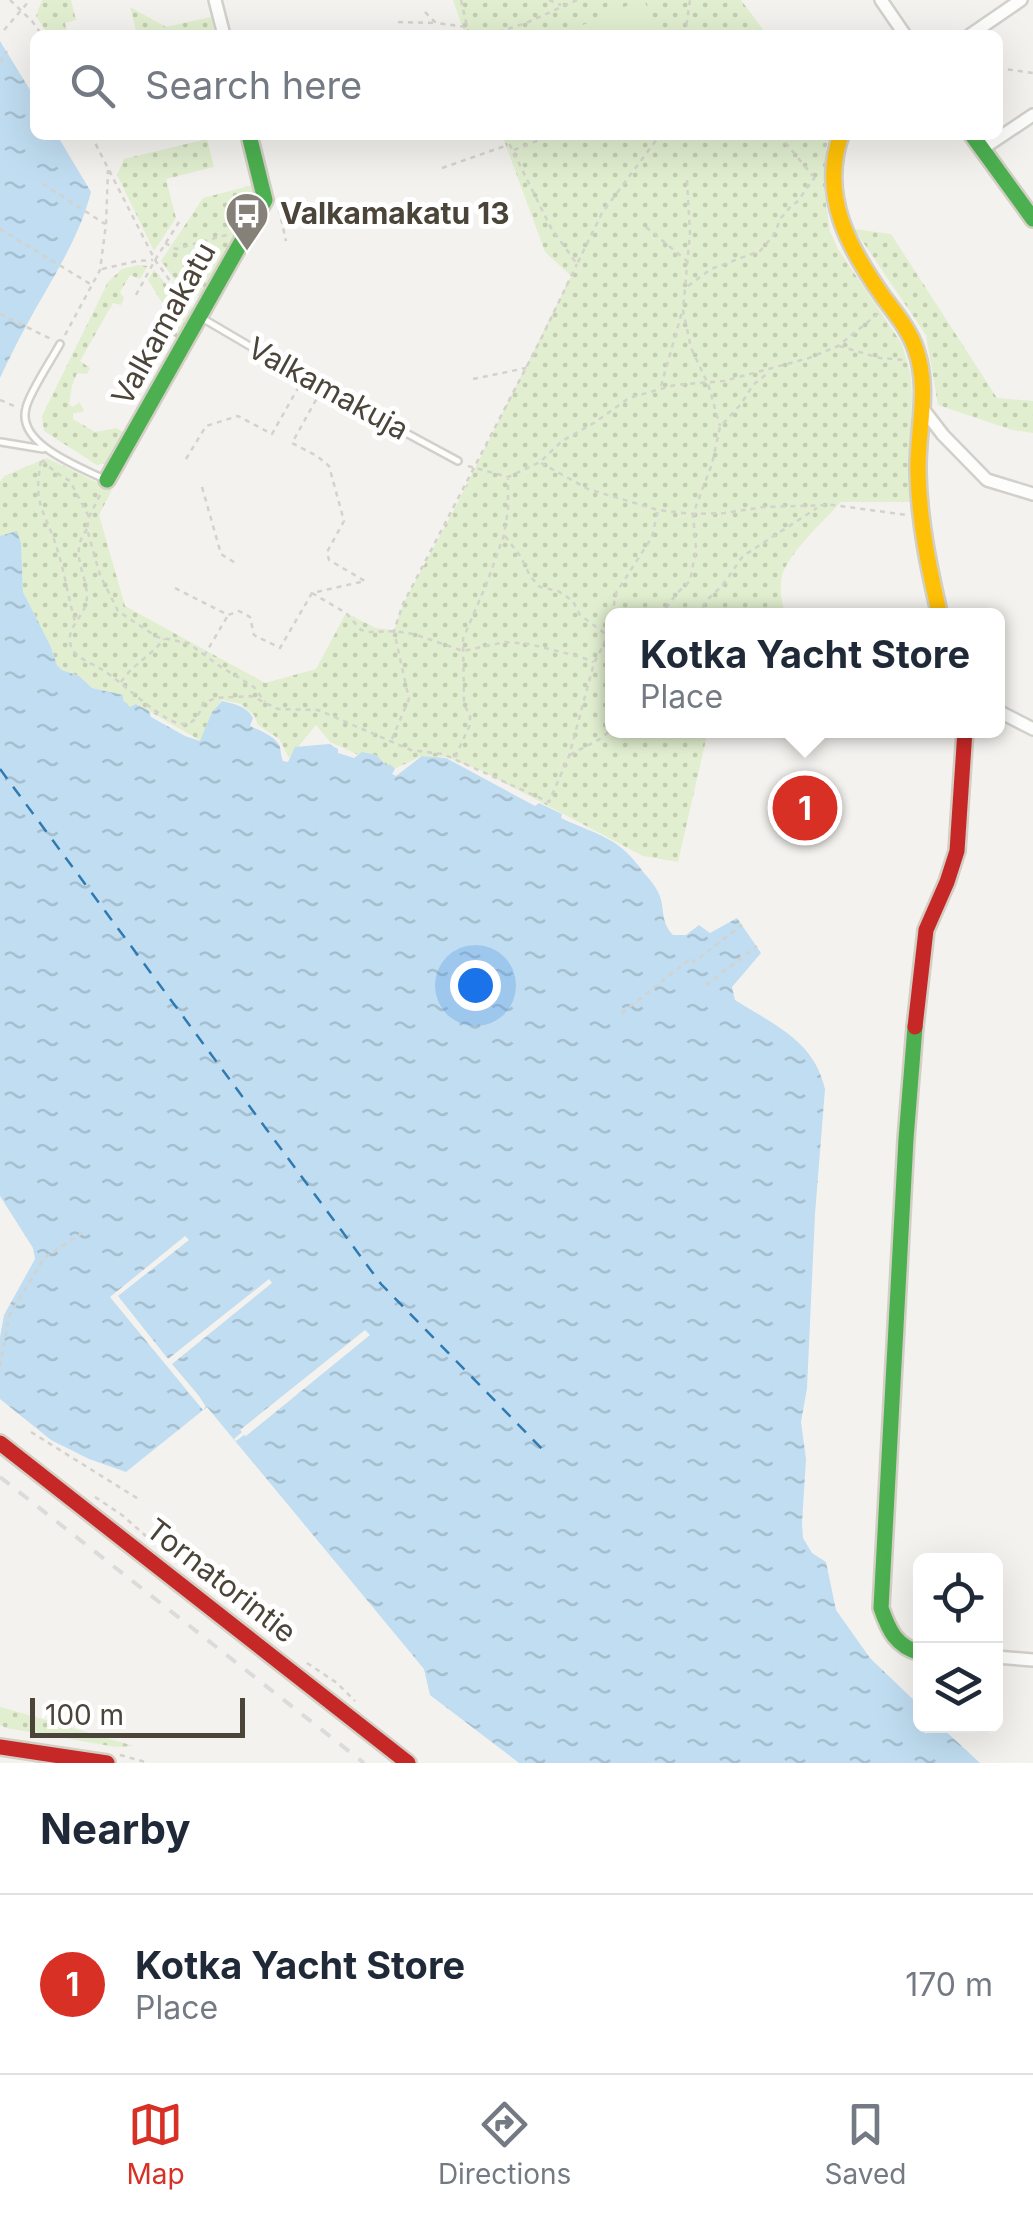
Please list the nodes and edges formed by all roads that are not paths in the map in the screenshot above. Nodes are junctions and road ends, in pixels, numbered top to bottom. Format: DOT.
graph roads {
  1 [pos="215,0"];
  2 [pos="882,0"];
  3 [pos="1021,0"];
  4 [pos="223,30"];
  5 [pos="903,30"];
  6 [pos="977,30"];
  7 [pos="1033,116"];
  8 [pos="1003,130"];
  9 [pos="249,140"];
  10 [pos="839,140"];
  11 [pos="977,142"];
  12 [pos="1033,219"];
  13 [pos="202,313"];
  14 [pos="60,344"];
  15 [pos="923,408"];
  16 [pos="1,442"];
  17 [pos="46,449"];
  18 [pos="458,461"];
  19 [pos="108,480"];
  20 [pos="1033,494"];
  21 [pos="938,608"];
  22 [pos="1005,714"];
  23 [pos="1033,729"];
  24 [pos="965,738"];
  25 [pos="0,1444"];
  26 [pos="913,1651"];
  27 [pos="1003,1658"];
  28 [pos="1033,1660"];
  29 [pos="0,1747"];
  30 [pos="107,1763"];
  31 [pos="408,1763"];
  1 -- 4 [label="street"];
  2 -- 5 [label="street"];
  3 -- 6 [label="street"];
  7 -- 8 [label="street"];
  9 -- 13 [label="street, Valkamakatu"];
  10 -- 15 [label="street"];
  11 -- 12 [label="street"];
  13 -- 18 [label="lane, Valkamakuja"];
  13 -- 19 [label="street, Valkamakatu"];
  14 -- 17 [label="lane"];
  15 -- 20 [label="street"];
  15 -- 21 [label="street"];
  16 -- 17 [label="lane"];
  17 -- 19 [label="lane"];
  22 -- 23 [label="street"];
  24 -- 26 [label="street"];
  25 -- 31 [label="street, Tornatorintie"];
  27 -- 28 [label="street"];
  29 -- 30 [label="street"];
}
